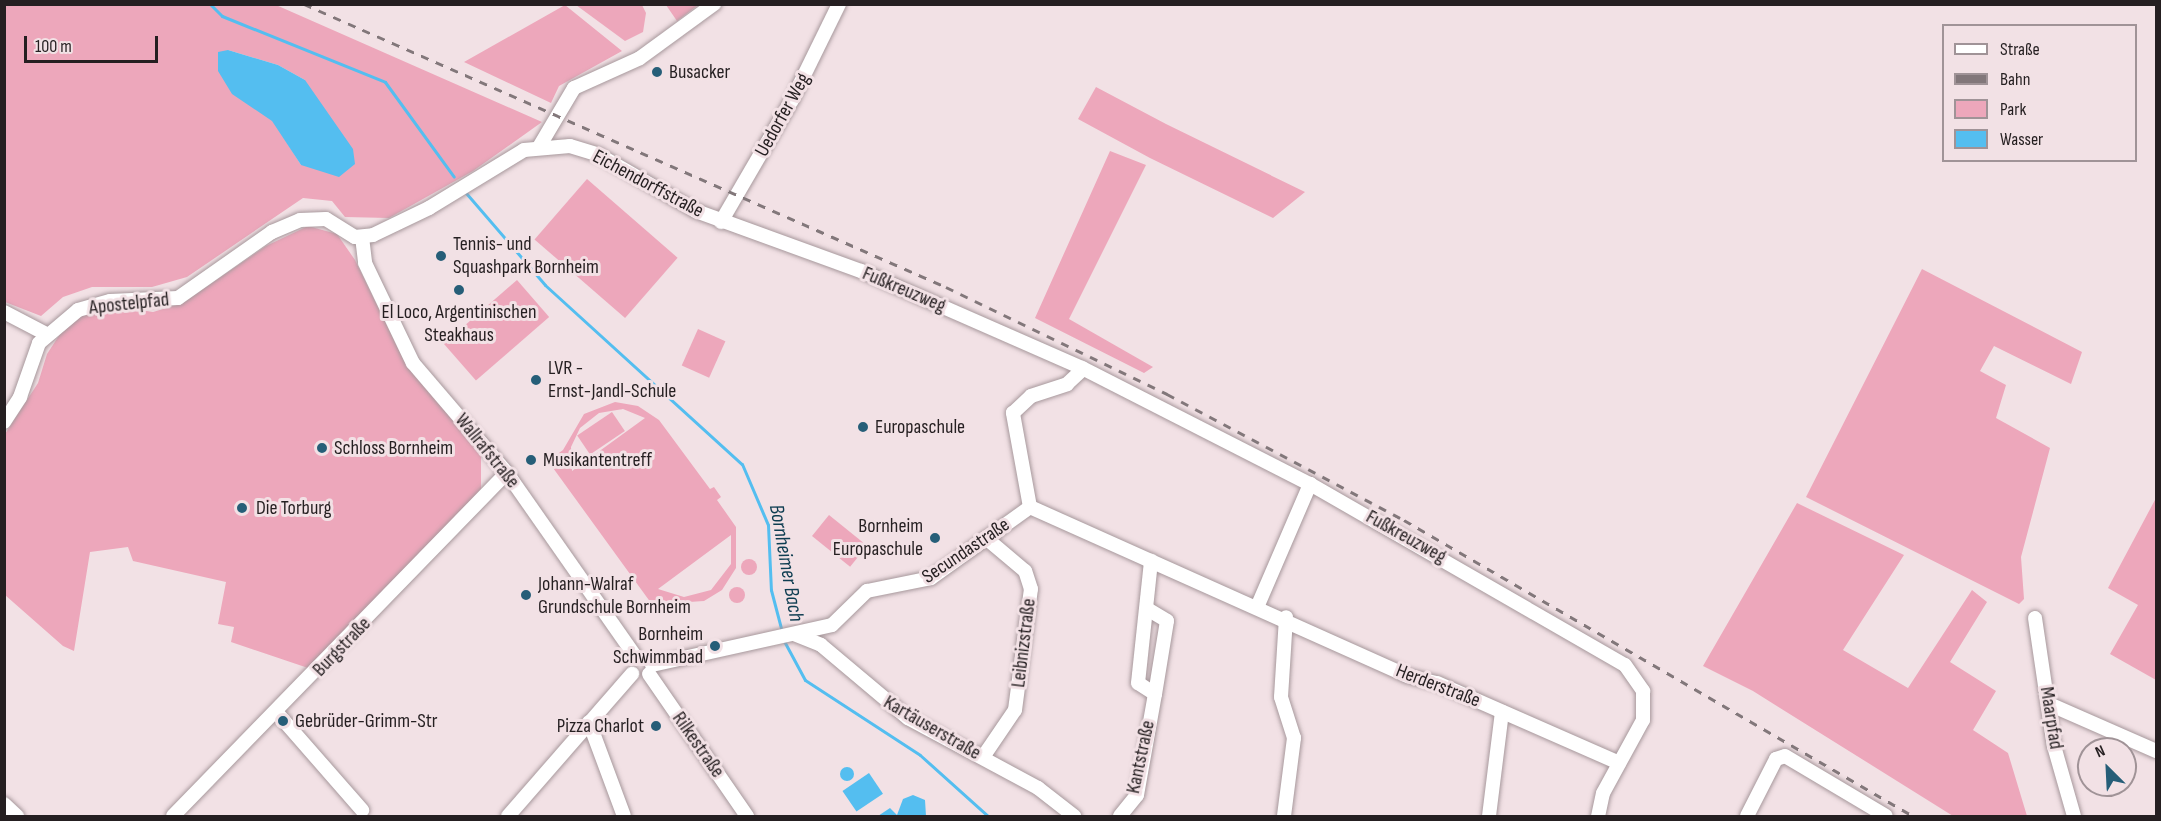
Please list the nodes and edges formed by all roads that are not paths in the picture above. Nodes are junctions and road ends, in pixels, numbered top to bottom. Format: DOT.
graph roads {
  1 [pos="714,4"];
  2 [pos="839,4"];
  3 [pos="539,147"];
  4 [pos="721,222"];
  5 [pos="362,237"];
  6 [pos="4,312"];
  7 [pos="46,334"];
  8 [pos="1083,369"];
  9 [pos="4,422"];
  10 [pos="507,473"];
  11 [pos="1310,484"];
  12 [pos="1030,507"];
  13 [pos="986,538"];
  14 [pos="1151,561"];
  15 [pos="1258,605"];
  16 [pos="1149,610"];
  17 [pos="1286,617"];
  18 [pos="2035,618"];
  19 [pos="840,621"];
  20 [pos="793,634"];
  21 [pos="821,645"];
  22 [pos="635,656"];
  23 [pos="651,669"];
  24 [pos="632,674"];
  25 [pos="1155,694"];
  26 [pos="2049,704"];
  27 [pos="1503,712"];
  28 [pos="278,714"];
  29 [pos="589,722"];
  30 [pos="2157,751"];
  31 [pos="983,758"];
  32 [pos="1619,763"];
  33 [pos="4,804"];
  34 [pos="362,810"];
  35 [pos="179,815"];
  36 [pos="17,816"];
  37 [pos="508,816"];
  38 [pos="624,816"];
  39 [pos="747,816"];
  40 [pos="1074,816"];
  41 [pos="1120,816"];
  42 [pos="1284,816"];
  43 [pos="1489,816"];
  44 [pos="1598,816"];
  45 [pos="1747,816"];
  46 [pos="1886,816"];
  47 [pos="2074,816"];
  1 -- 3 [label="street"];
  2 -- 4 [label="street, Uedorfer Weg"];
  3 -- 4 [label="street, Eichendorffstraße"];
  3 -- 5 [label="street, Eichendorffstraße"];
  4 -- 8 [label="street, Fußkreuzweg"];
  5 -- 7 [label="street, Apostelpfad"];
  5 -- 10 [label="street, Wallrafstraße"];
  6 -- 7 [label="street"];
  7 -- 9 [label="street"];
  8 -- 11 [label="street, Fußkreuzweg"];
  8 -- 12 [label="street"];
  10 -- 22 [label="street, Wallrafstraße"];
  10 -- 28 [label="street, Burgstraße"];
  11 -- 15 [label="street"];
  11 -- 32 [label="street, Fußkreuzweg"];
  12 -- 13 [label="street, Secundastraße"];
  12 -- 14 [label="street, Herderstraße"];
  13 -- 19 [label="street, Secundastraße"];
  13 -- 31 [label="street, Leibnizstraße"];
  14 -- 15 [label="street, Herderstraße"];
  14 -- 16 [label="street, Kantstraße"];
  15 -- 17 [label="street, Herderstraße"];
  16 -- 25 [label="street, Kantstraße"];
  16 -- 25 [label="street, Kantstraße"];
  17 -- 27 [label="street, Herderstraße"];
  17 -- 42 [label="street"];
  18 -- 26 [label="street, Maarpfad"];
  19 -- 20 [label="street"];
  19 -- 21 [label="street, Secundastraße"];
  20 -- 21 [label="street, Kartäuserstraße"];
  20 -- 23 [label="street"];
  21 -- 31 [label="street, Kartäuserstraße"];
  22 -- 23 [label="street"];
  22 -- 24 [label="street"];
  23 -- 24 [label="street"];
  23 -- 39 [label="street, Rilkestraße"];
  24 -- 29 [label="street"];
  25 -- 41 [label="street, Kantstraße"];
  26 -- 30 [label="street"];
  26 -- 47 [label="street, Maarpfad"];
  27 -- 32 [label="street, Herderstraße"];
  27 -- 43 [label="street"];
  28 -- 34 [label="street"];
  28 -- 35 [label="street, Burgstraße"];
  29 -- 37 [label="street"];
  29 -- 38 [label="street"];
  31 -- 40 [label="street, Kartäuserstraße"];
  32 -- 44 [label="street, Fußkreuzweg"];
  33 -- 36 [label="street"];
  45 -- 46 [label="street"];
}
